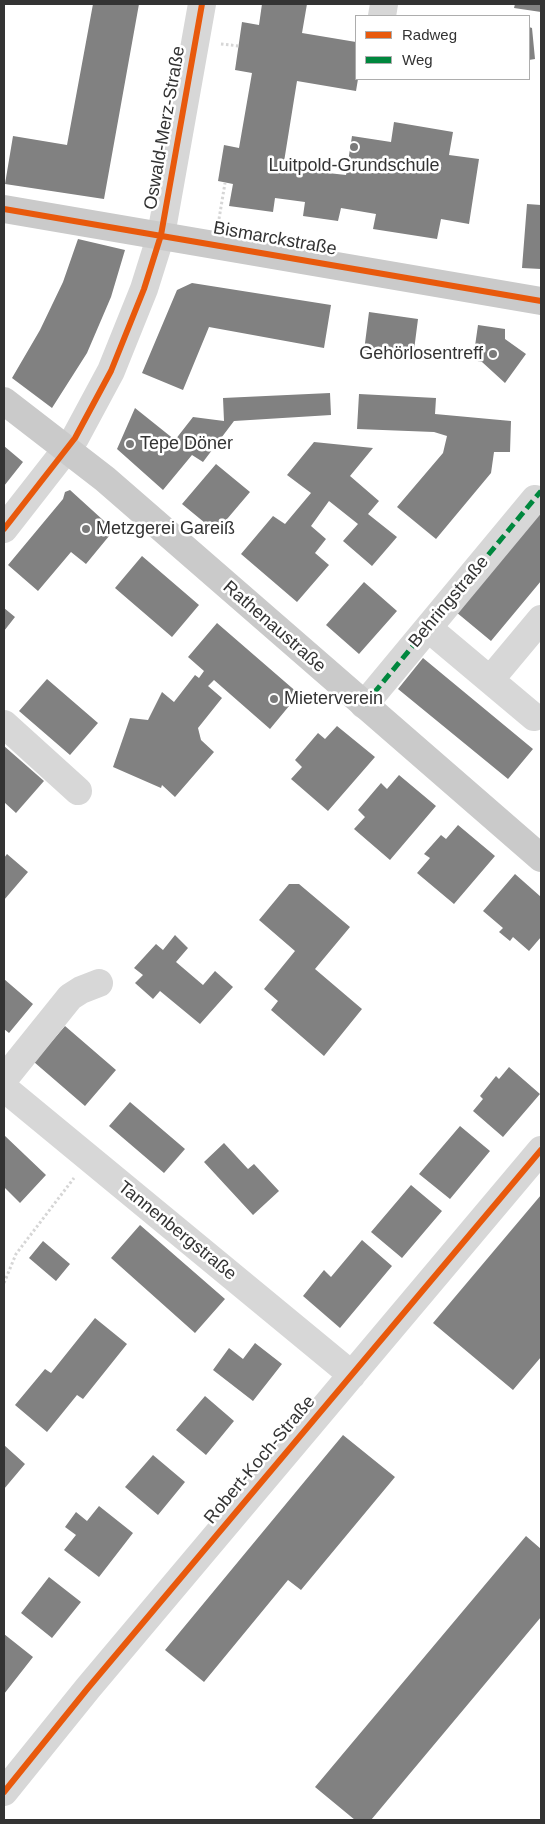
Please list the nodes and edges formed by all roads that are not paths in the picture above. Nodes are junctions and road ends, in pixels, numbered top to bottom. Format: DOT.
graph roads {
  1 [pos="202,4"];
  2 [pos="4,209"];
  3 [pos="161,234"];
  4 [pos="541,301"];
  5 [pos="4,400"];
  6 [pos="68,449"];
  7 [pos="535,499"];
  8 [pos="4,529"];
  9 [pos="541,619"];
  10 [pos="428,628"];
  11 [pos="490,680"];
  12 [pos="364,705"];
  13 [pos="534,717"];
  14 [pos="4,724"];
  15 [pos="78,791"];
  16 [pos="541,858"];
  17 [pos="99,983"];
  18 [pos="4,1079"];
  19 [pos="4,1088"];
  20 [pos="541,1150"];
  21 [pos="352,1375"];
  22 [pos="4,1792"];
  1 -- 3 [label="street, Oswald-Merz-Straße"];
  2 -- 3 [label="main road, Bismarckstraße"];
  3 -- 4 [label="main road, Bismarckstraße"];
  3 -- 6 [label="street, Oswald-Merz-Straße"];
  5 -- 6 [label="main road, Rathenaustraße"];
  6 -- 8 [label="street, Oswald-Merz-Straße"];
  6 -- 12 [label="main road, Rathenaustraße"];
  7 -- 10 [label="street, Behringstraße"];
  9 -- 11 [label="street"];
  10 -- 11 [label="street"];
  10 -- 12 [label="street, Behringstraße"];
  11 -- 13 [label="street"];
  12 -- 16 [label="main road, Rathenaustraße"];
  14 -- 15 [label="street"];
  17 -- 18 [label="street"];
  19 -- 21 [label="street, Tannenbergstraße"];
  20 -- 21 [label="street, Robert-Koch-Straße"];
  21 -- 22 [label="street, Robert-Koch-Straße"];
}
